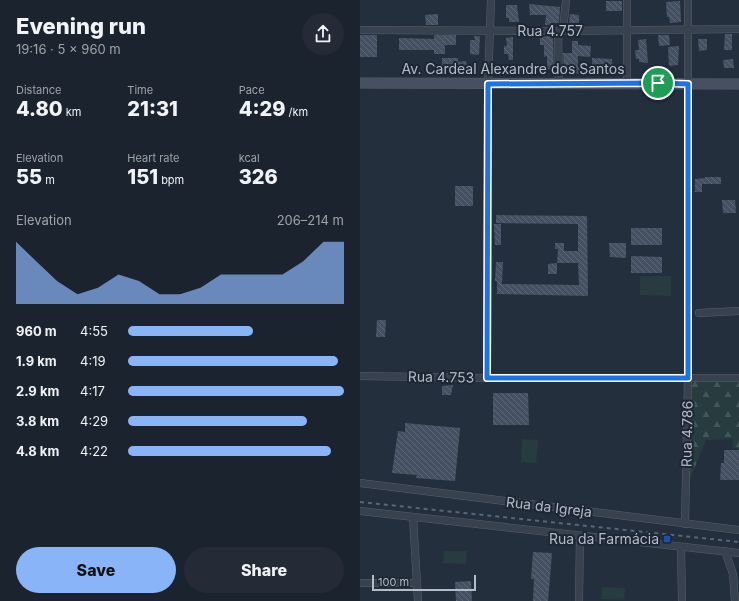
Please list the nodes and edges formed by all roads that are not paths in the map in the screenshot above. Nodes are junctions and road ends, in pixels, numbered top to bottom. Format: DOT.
graph roads {
  1 [pos="491,0"];
  2 [pos="566,0"];
  3 [pos="627,0"];
  4 [pos="688,0"];
  5 [pos="739,29"];
  6 [pos="360,30"];
  7 [pos="626,30"];
  8 [pos="688,30"];
  9 [pos="491,31"];
  10 [pos="561,31"];
  11 [pos="360,83"];
  12 [pos="627,83"];
  13 [pos="488,84"];
  14 [pos="688,84"];
  15 [pos="739,84"];
  16 [pos="559,85"];
  17 [pos="739,311"];
  18 [pos="699,313"];
  19 [pos="360,376"];
  20 [pos="487,378"];
  21 [pos="688,378"];
  22 [pos="739,378"];
  23 [pos="360,483"];
  24 [pos="360,511"];
  25 [pos="413,517"];
  26 [pos="685,524"];
  27 [pos="739,530"];
  28 [pos="580,536"];
  29 [pos="682,547"];
  30 [pos="726,551"];
  31 [pos="739,553"];
  32 [pos="360,583"];
  33 [pos="418,583"];
  34 [pos="418,601"];
  35 [pos="579,601"];
  36 [pos="682,601"];
  37 [pos="735,601"];
  1 -- 9 [label="street"];
  2 -- 10 [label="street"];
  3 -- 7 [label="street"];
  4 -- 8 [label="street, Rua 4.786"];
  5 -- 8 [label="street, Rua 4.757"];
  6 -- 9 [label="street, Rua 4.757"];
  7 -- 8 [label="street, Rua 4.757"];
  7 -- 10 [label="street, Rua 4.757"];
  7 -- 12 [label="street"];
  8 -- 14 [label="street, Rua 4.786"];
  9 -- 10 [label="street, Rua 4.757"];
  9 -- 13 [label="street"];
  10 -- 16 [label="street"];
  11 -- 13 [label="main road, Av. Cardeal Alexandre dos Santos"];
  12 -- 14 [label="main road, Av. Cardeal Alexandre dos Santos"];
  12 -- 16 [label="main road, Av. Cardeal Alexandre dos Santos"];
  13 -- 16 [label="main road, Av. Cardeal Alexandre dos Santos"];
  13 -- 20 [label="street"];
  14 -- 15 [label="main road, Av. Cardeal Alexandre dos Santos"];
  14 -- 21 [label="street, Rua 4.786"];
  17 -- 18 [label="street"];
  19 -- 20 [label="street, Rua 4.753"];
  20 -- 21 [label="street, Rua 4.753"];
  21 -- 22 [label="street, Rua 4.753"];
  21 -- 26 [label="street, Rua 4.786"];
  23 -- 26 [label="street, Rua da Igreja"];
  24 -- 25 [label="street, Rua da Igreja"];
  25 -- 28 [label="street, Rua da Igreja"];
  25 -- 33 [label="street"];
  26 -- 27 [label="street, Rua da Igreja"];
  28 -- 29 [label="street, Rua da Igreja"];
  28 -- 35 [label="street"];
  29 -- 30 [label="street, Rua da Igreja"];
  29 -- 36 [label="street"];
  30 -- 31 [label="street, Rua da Igreja"];
  30 -- 37 [label="street"];
  32 -- 33 [label="street"];
  33 -- 34 [label="street"];
}
